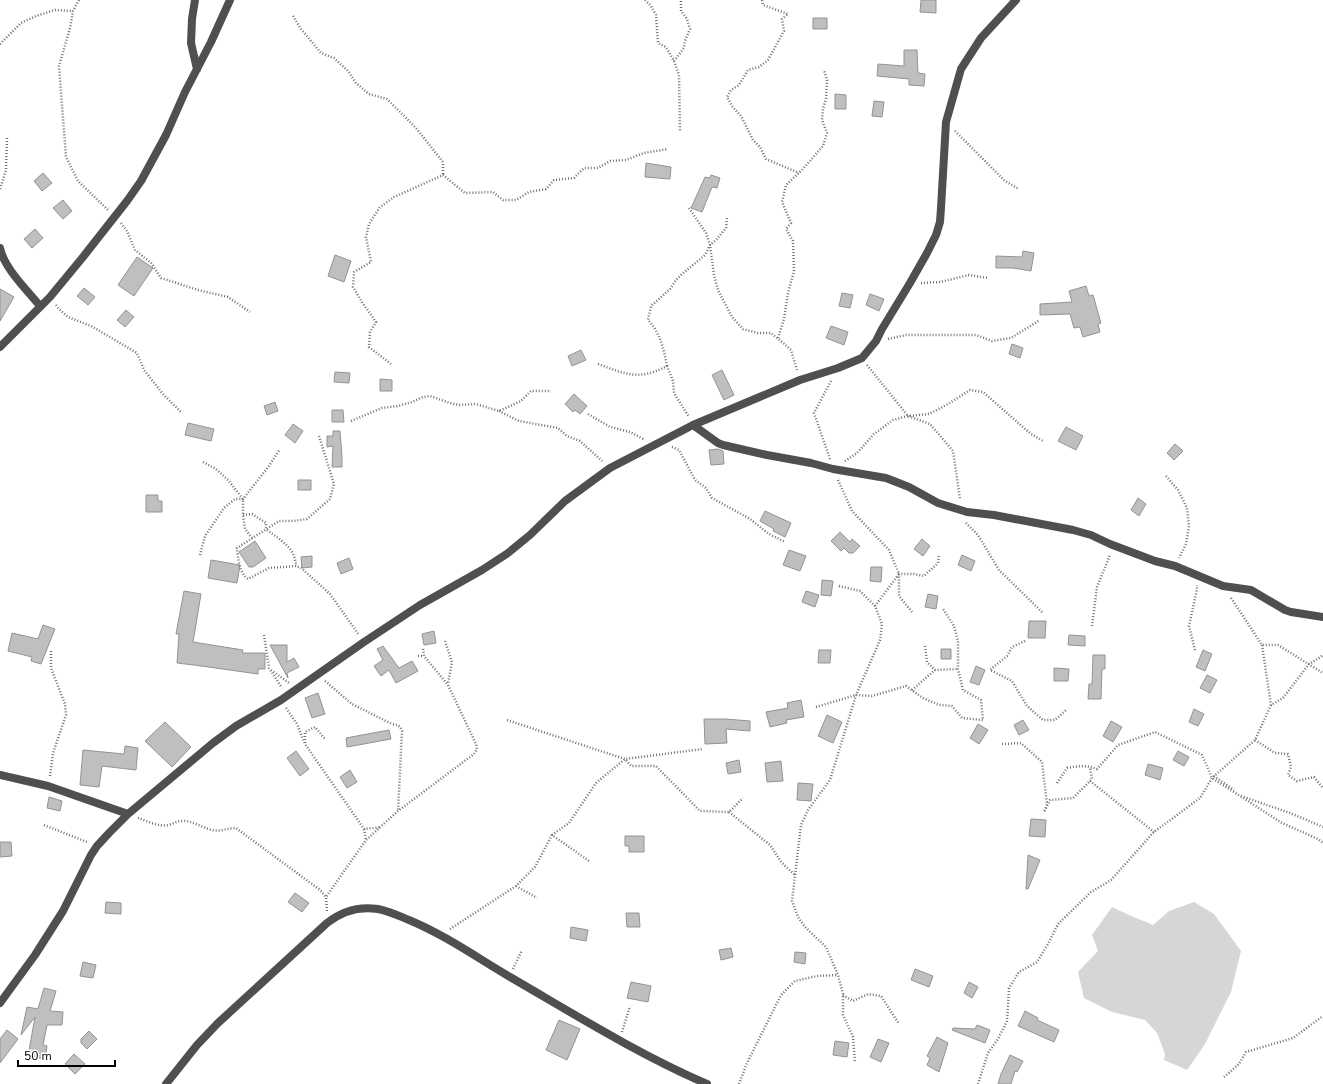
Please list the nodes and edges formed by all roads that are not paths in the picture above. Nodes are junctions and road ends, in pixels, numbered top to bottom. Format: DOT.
graph roads {
  1 [pos="195,0"];
  2 [pos="230,0"];
  3 [pos="1016,0"];
  4 [pos="197,68"];
  5 [pos="0,248"];
  6 [pos="40,306"];
  7 [pos="0,347"];
  8 [pos="693,425"];
  9 [pos="1323,617"];
  10 [pos="0,775"];
  11 [pos="128,814"];
  12 [pos="0,1003"];
  13 [pos="166,1084"];
  14 [pos="707,1084"];
  1 -- 4 [label="street"];
  2 -- 4 [label="street"];
  3 -- 8 [label="street"];
  4 -- 6 [label="street"];
  5 -- 6 [label="street"];
  6 -- 7 [label="street"];
  8 -- 9 [label="street"];
  8 -- 11 [label="street"];
  10 -- 11 [label="street"];
  11 -- 12 [label="street"];
  13 -- 14 [label="street"];
}
